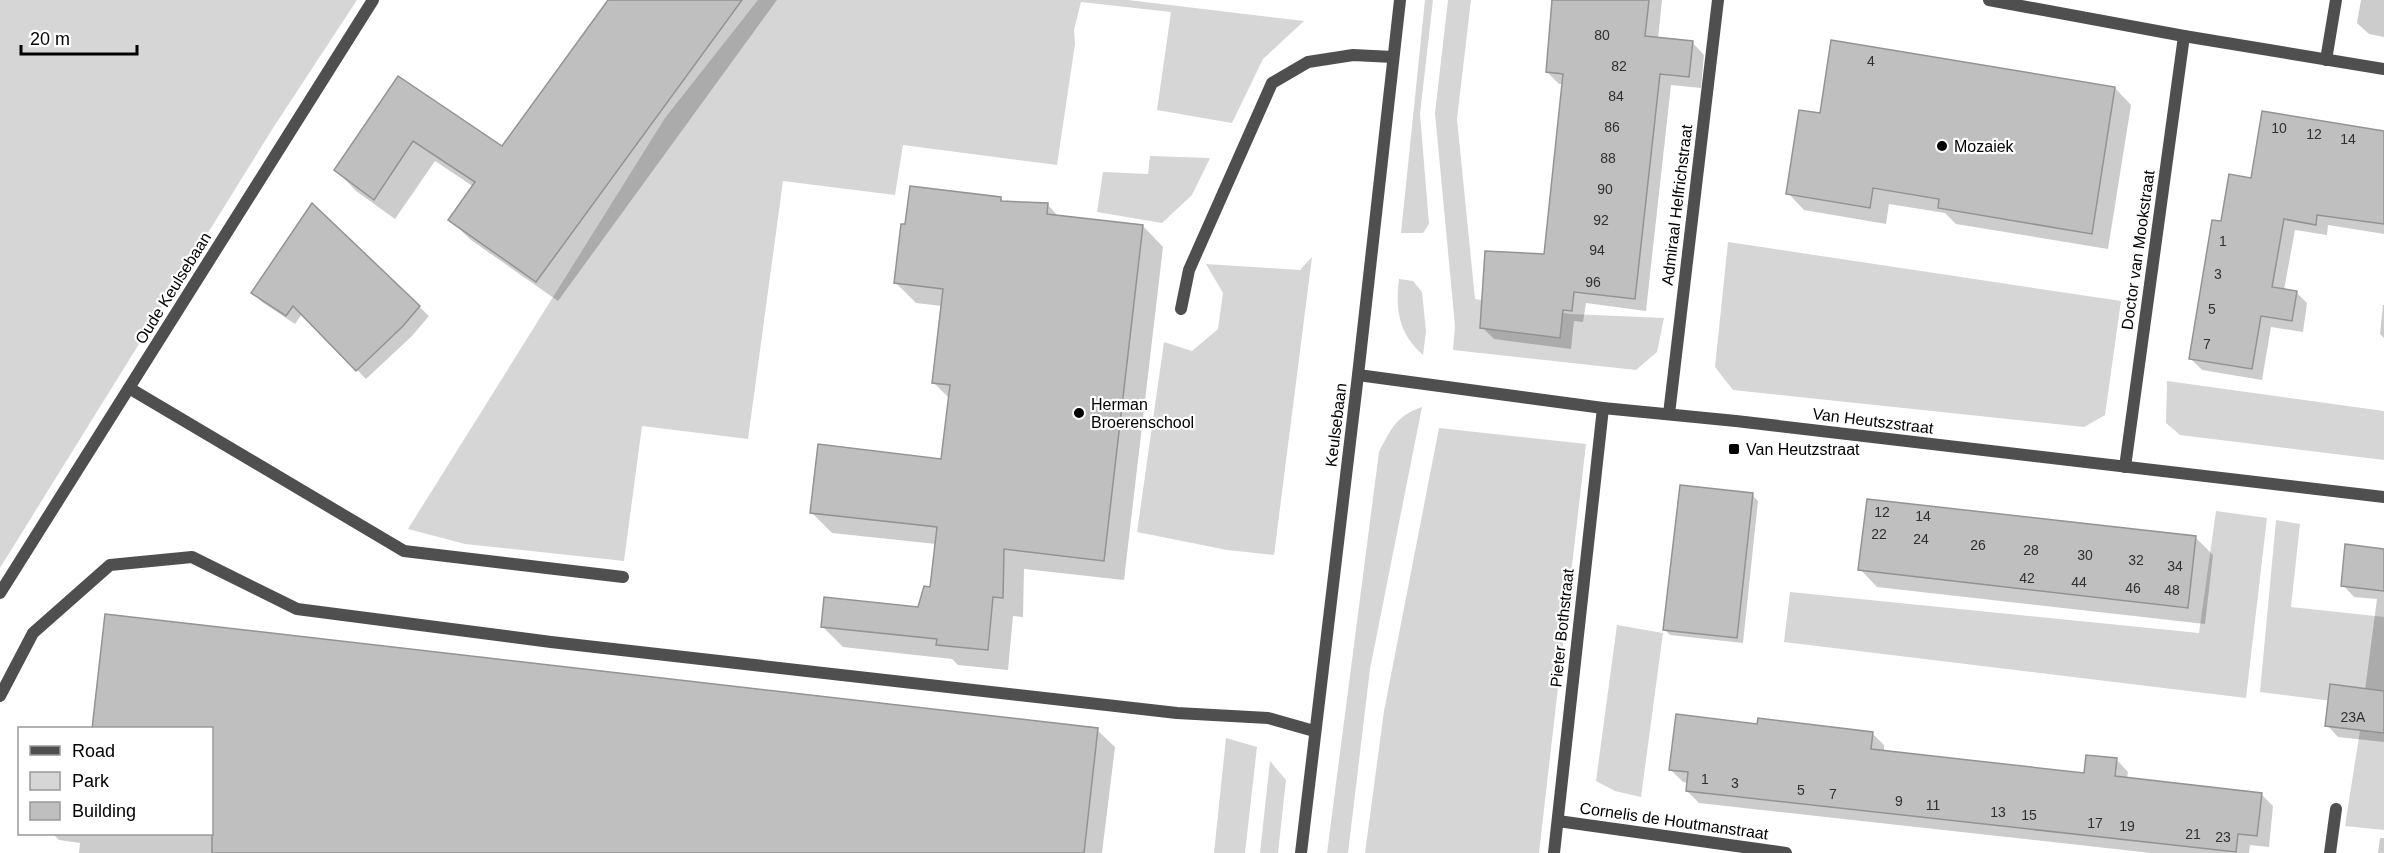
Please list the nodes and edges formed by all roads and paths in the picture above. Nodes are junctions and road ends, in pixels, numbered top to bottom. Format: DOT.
graph roads {
  1 [pos="373,0"];
  2 [pos="1400,0"];
  3 [pos="1718,0"];
  4 [pos="1989,0"];
  5 [pos="2336,0"];
  6 [pos="2184,36"];
  7 [pos="1393,57"];
  8 [pos="2326,60"];
  9 [pos="2384,69"];
  10 [pos="1181,309"];
  11 [pos="1358,375"];
  12 [pos="129,388"];
  13 [pos="1603,408"];
  14 [pos="1669,414"];
  15 [pos="2126,467"];
  16 [pos="2384,497"];
  17 [pos="623,577"];
  18 [pos="0,592"];
  19 [pos="0,696"];
  20 [pos="1314,731"];
  21 [pos="2336,809"];
  22 [pos="1558,821"];
  23 [pos="1301,853"];
  24 [pos="1554,853"];
  25 [pos="1786,853"];
  26 [pos="2330,853"];
  1 -- 12 [label="street, Oude Keulsebaan"];
  2 -- 7 [label="street, Keulsebaan"];
  3 -- 14 [label="street, Admiraal Helfrichstraat"];
  4 -- 6 [label="street"];
  5 -- 8 [label="street"];
  6 -- 8 [label="street"];
  6 -- 15 [label="street, Doctor van Mookstraat"];
  7 -- 10 [label="street"];
  7 -- 11 [label="street, Keulsebaan"];
  8 -- 9 [label="street"];
  11 -- 13 [label="street, Van Heutszstraat"];
  11 -- 20 [label="street, Keulsebaan"];
  12 -- 17 [label="street"];
  12 -- 18 [label="street, Oude Keulsebaan"];
  13 -- 14 [label="street, Van Heutszstraat"];
  13 -- 22 [label="street, Pieter Bothstraat"];
  14 -- 15 [label="street, Van Heutszstraat"];
  15 -- 16 [label="street, Van Heutszstraat"];
  19 -- 20 [label="street"];
  20 -- 23 [label="street, Keulsebaan"];
  21 -- 26 [label="street"];
  22 -- 24 [label="street, Pieter Bothstraat"];
  22 -- 25 [label="street, Cornelis de Houtmanstraat"];
}
